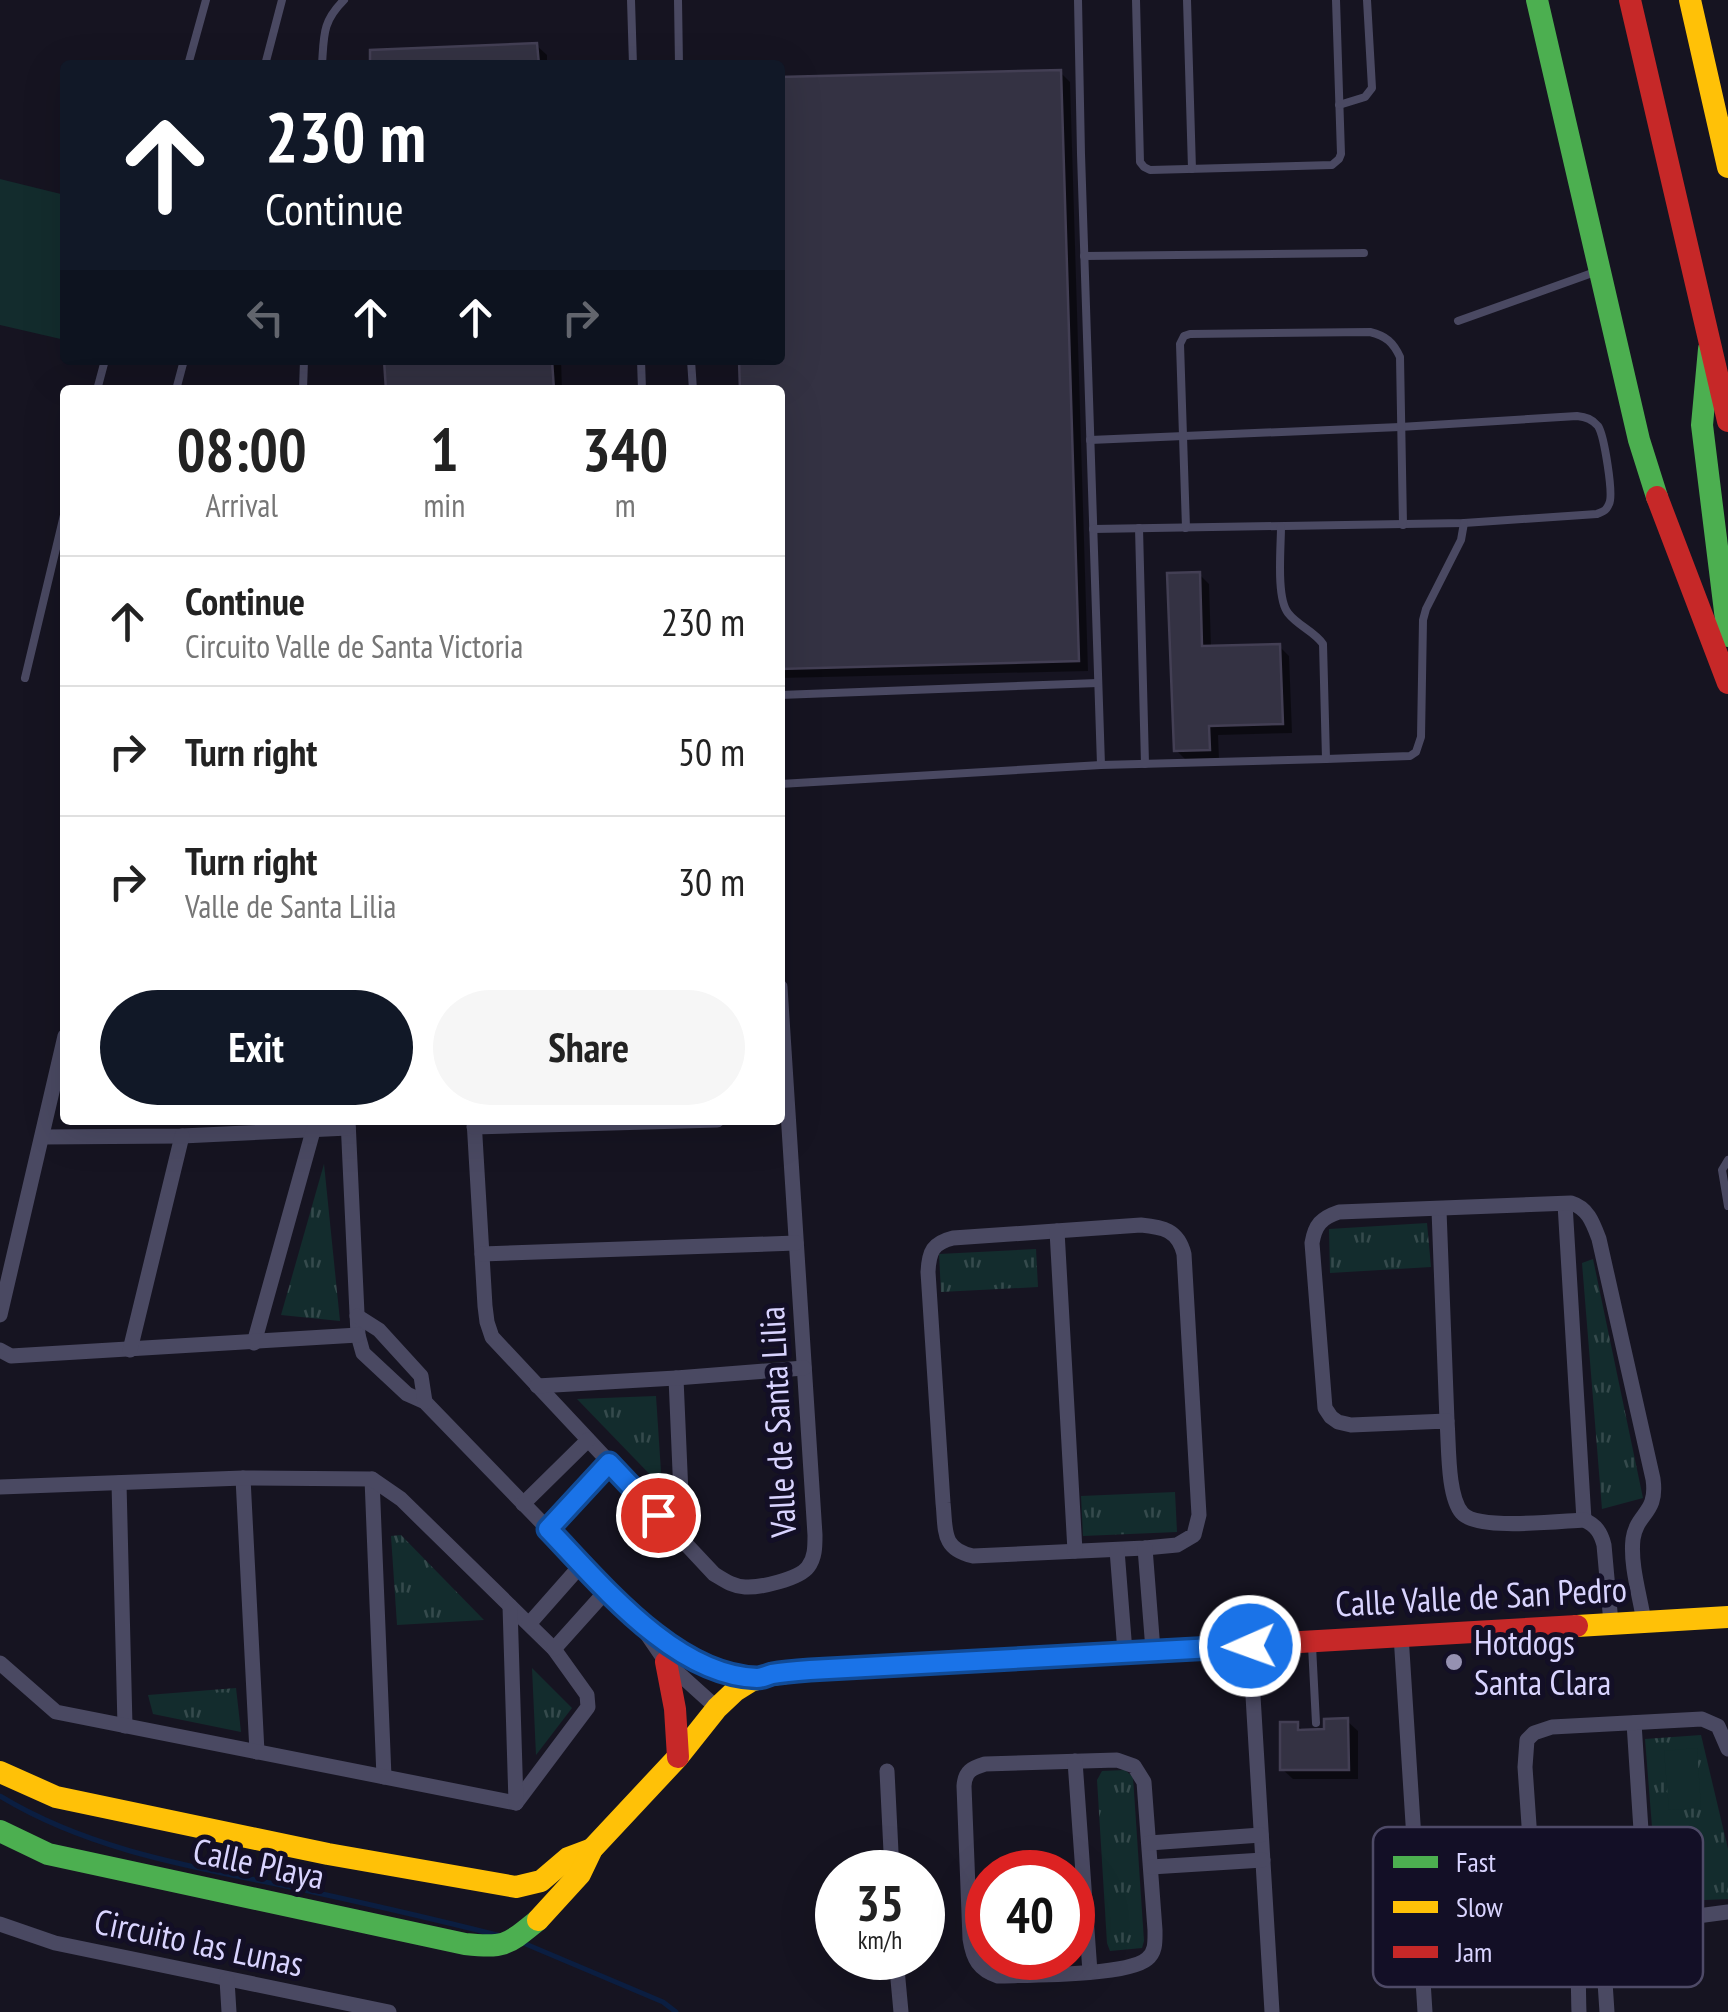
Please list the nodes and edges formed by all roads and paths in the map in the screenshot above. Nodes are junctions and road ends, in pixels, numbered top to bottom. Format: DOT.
graph roads {
  1 [pos="206,0"];
  2 [pos="282,0"];
  3 [pos="344,0"];
  4 [pos="631,0"];
  5 [pos="678,0"];
  6 [pos="1078,0"];
  7 [pos="1136,0"];
  8 [pos="1187,0"];
  9 [pos="1336,0"];
  10 [pos="1368,0"];
  11 [pos="1536,0"];
  12 [pos="1630,0"];
  13 [pos="1690,0"];
  14 [pos="189,60"];
  15 [pos="266,60"];
  16 [pos="322,60"];
  17 [pos="633,60"];
  18 [pos="679,60"];
  19 [pos="1340,106"];
  20 [pos="1728,167"];
  21 [pos="1192,169"];
  22 [pos="1364,253"];
  23 [pos="1084,256"];
  24 [pos="1600,270"];
  25 [pos="1458,321"];
  26 [pos="1710,346"];
  27 [pos="1728,421"];
  28 [pos="1400,427"];
  29 [pos="1184,438"];
  30 [pos="1090,440"];
  31 [pos="1403,524"];
  32 [pos="1464,524"];
  33 [pos="1281,527"];
  34 [pos="1139,528"];
  35 [pos="1186,528"];
  36 [pos="1093,529"];
  37 [pos="60,532"];
  38 [pos="1728,636"];
  39 [pos="25,678"];
  40 [pos="1098,683"];
  41 [pos="1728,683"];
  42 [pos="785,695"];
  43 [pos="1326,759"];
  44 [pos="1145,764"];
  45 [pos="1101,765"];
  46 [pos="785,784"];
  47 [pos="60,1058"];
  48 [pos="343,1125"];
  49 [pos="348,1125"];
  50 [pos="474,1125"];
  51 [pos="785,1125"];
  52 [pos="313,1131"];
  53 [pos="42,1136"];
  54 [pos="182,1136"];
  55 [pos="1728,1160"];
  56 [pos="1564,1204"];
  57 [pos="1728,1206"];
  58 [pos="1439,1210"];
  59 [pos="1057,1231"];
  60 [pos="796,1244"];
  61 [pos="482,1254"];
  62 [pos="0,1314"];
  63 [pos="357,1316"];
  64 [pos="358,1334"];
  65 [pos="254,1342"];
  66 [pos="0,1350"];
  67 [pos="130,1350"];
  68 [pos="804,1368"];
  69 [pos="676,1378"];
  70 [pos="537,1386"];
  71 [pos="426,1402"];
  72 [pos="1447,1422"];
  73 [pos="588,1440"];
  74 [pos="609,1463"];
  75 [pos="244,1478"];
  76 [pos="372,1479"];
  77 [pos="119,1483"];
  78 [pos="0,1487"];
  79 [pos="524,1504"];
  80 [pos="1584,1520"];
  81 [pos="548,1529"];
  82 [pos="683,1541"];
  83 [pos="1146,1548"];
  84 [pos="1116,1550"];
  85 [pos="1075,1551"];
  86 [pos="582,1564"];
  87 [pos="606,1590"];
  88 [pos="510,1606"];
  89 [pos="1728,1618"];
  90 [pos="1644,1622"];
  91 [pos="1611,1623"];
  92 [pos="530,1624"];
  93 [pos="640,1624"];
  94 [pos="1401,1635"];
  95 [pos="1312,1641"];
  96 [pos="1250,1646"];
  97 [pos="554,1649"];
  98 [pos="1152,1650"];
  99 [pos="1125,1652"];
  100 [pos="666,1662"];
  101 [pos="0,1664"];
  102 [pos="760,1678"];
  103 [pos="717,1708"];
  104 [pos="1316,1722"];
  105 [pos="1634,1723"];
  106 [pos="125,1726"];
  107 [pos="1728,1748"];
  108 [pos="257,1752"];
  109 [pos="678,1757"];
  110 [pos="1076,1761"];
  111 [pos="887,1771"];
  112 [pos="0,1772"];
  113 [pos="384,1777"];
  114 [pos="516,1803"];
  115 [pos="1413,1827"];
  116 [pos="1530,1827"];
  117 [pos="1641,1827"];
  118 [pos="0,1832"];
  119 [pos="1261,1835"];
  120 [pos="1149,1843"];
  121 [pos="592,1848"];
  122 [pos="891,1850"];
  123 [pos="967,1850"];
  124 [pos="1082,1850"];
  125 [pos="1263,1860"];
  126 [pos="1151,1867"];
  127 [pos="1728,1912"];
  128 [pos="1703,1915"];
  129 [pos="0,1924"];
  130 [pos="1095,1971"];
  131 [pos="227,1980"];
  132 [pos="898,1980"];
  133 [pos="1423,1987"];
  134 [pos="1577,1987"];
  135 [pos="1605,1987"];
  136 [pos="364,2009"];
  137 [pos="229,2012"];
  138 [pos="389,2012"];
  139 [pos="901,2012"];
  140 [pos="1272,2012"];
  141 [pos="1425,2012"];
  142 [pos="1579,2012"];
  143 [pos="1607,2012"];
  1 -- 14 [label="lane"];
  2 -- 15 [label="lane"];
  3 -- 16 [label="lane"];
  4 -- 17 [label="lane"];
  5 -- 18 [label="lane"];
  6 -- 23 [label="lane"];
  7 -- 21 [label="lane"];
  8 -- 21 [label="lane"];
  9 -- 19 [label="lane"];
  10 -- 19 [label="lane"];
  11 -- 24 [label="street"];
  12 -- 26 [label="street"];
  13 -- 20 [label="street"];
  19 -- 21 [label="lane"];
  22 -- 23 [label="lane"];
  23 -- 30 [label="lane"];
  24 -- 25 [label="lane"];
  24 -- 41 [label="street"];
  26 -- 27 [label="street"];
  26 -- 38 [label="street"];
  28 -- 29 [label="lane"];
  28 -- 29 [label="lane"];
  28 -- 31 [label="lane"];
  28 -- 32 [label="lane"];
  29 -- 30 [label="lane"];
  29 -- 35 [label="lane"];
  30 -- 36 [label="lane"];
  31 -- 32 [label="lane"];
  31 -- 33 [label="lane"];
  32 -- 43 [label="lane"];
  33 -- 35 [label="lane"];
  33 -- 43 [label="lane"];
  34 -- 35 [label="lane"];
  34 -- 36 [label="lane"];
  34 -- 44 [label="lane"];
  36 -- 40 [label="lane"];
  37 -- 39 [label="lane"];
  40 -- 42 [label="lane"];
  40 -- 45 [label="lane"];
  43 -- 44 [label="lane"];
  44 -- 45 [label="lane"];
  45 -- 46 [label="lane"];
  47 -- 53 [label="street"];
  48 -- 52 [label="street"];
  49 -- 63 [label="street"];
  50 -- 61 [label="street, Valle de Santa Lilia"];
  51 -- 60 [label="street, Valle de Santa Lilia"];
  52 -- 54 [label="street"];
  52 -- 65 [label="street"];
  53 -- 54 [label="street"];
  53 -- 62 [label="street"];
  54 -- 67 [label="street"];
  55 -- 57 [label="lane"];
  56 -- 58 [label="street"];
  56 -- 80 [label="street"];
  56 -- 90 [label="street"];
  58 -- 72 [label="street"];
  58 -- 72 [label="street"];
  59 -- 83 [label="street"];
  59 -- 85 [label="street"];
  59 -- 85 [label="street"];
  60 -- 61 [label="street"];
  60 -- 68 [label="street, Valle de Santa Lilia"];
  61 -- 70 [label="street, Valle de Santa Lilia"];
  63 -- 64 [label="street"];
  63 -- 71 [label="street"];
  64 -- 65 [label="street"];
  64 -- 71 [label="street"];
  65 -- 67 [label="street"];
  66 -- 67 [label="street"];
  68 -- 69 [label="street"];
  68 -- 82 [label="street, Valle de Santa Lilia"];
  69 -- 70 [label="street"];
  69 -- 82 [label="street"];
  70 -- 73 [label="street, Valle de Santa Lilia"];
  71 -- 79 [label="street"];
  72 -- 80 [label="street"];
  73 -- 74 [label="street, Valle de Santa Lilia"];
  73 -- 79 [label="street"];
  74 -- 81 [label="street"];
  74 -- 82 [label="street, Valle de Santa Lilia"];
  75 -- 76 [label="street"];
  75 -- 77 [label="street"];
  75 -- 108 [label="street"];
  76 -- 88 [label="street"];
  76 -- 113 [label="street"];
  77 -- 78 [label="street"];
  77 -- 106 [label="street"];
  79 -- 81 [label="street"];
  80 -- 91 [label="street"];
  81 -- 86 [label="street"];
  83 -- 84 [label="street"];
  83 -- 98 [label="street"];
  84 -- 85 [label="street"];
  84 -- 99 [label="street"];
  86 -- 87 [label="street"];
  86 -- 92 [label="street"];
  87 -- 93 [label="street"];
  87 -- 97 [label="street"];
  88 -- 92 [label="street"];
  88 -- 114 [label="street"];
  89 -- 90 [label="street, Calle Valle de San Pedro"];
  90 -- 91 [label="street, Calle Valle de San Pedro"];
  91 -- 94 [label="street, Calle Valle de San Pedro"];
  92 -- 97 [label="street"];
  93 -- 100 [label="street"];
  93 -- 102 [label="street, Calle Valle de San Pedro"];
  94 -- 95 [label="street, Calle Valle de San Pedro"];
  94 -- 115 [label="street"];
  95 -- 96 [label="street, Calle Valle de San Pedro"];
  95 -- 104 [label="lane"];
  96 -- 98 [label="street, Calle Valle de San Pedro"];
  96 -- 119 [label="street"];
  97 -- 114 [label="street"];
  98 -- 99 [label="street, Calle Valle de San Pedro"];
  99 -- 102 [label="street, Calle Valle de San Pedro"];
  100 -- 103 [label="street"];
  100 -- 109 [label="street"];
  101 -- 106 [label="street"];
  102 -- 103 [label="street, Calle Valle de San Pedro"];
  103 -- 109 [label="street, Calle Valle de San Pedro"];
  105 -- 107 [label="street"];
  105 -- 116 [label="street"];
  105 -- 117 [label="street"];
  106 -- 108 [label="street"];
  108 -- 113 [label="street"];
  109 -- 121 [label="street, Calle Valle de San Pedro"];
  110 -- 120 [label="street"];
  110 -- 123 [label="street"];
  110 -- 124 [label="street"];
  111 -- 122 [label="street"];
  112 -- 121 [label="street"];
  113 -- 114 [label="street"];
  118 -- 121 [label="street, Calle Playa"];
  119 -- 120 [label="street"];
  119 -- 125 [label="street"];
  120 -- 126 [label="street"];
  125 -- 126 [label="street"];
  125 -- 140 [label="street"];
  126 -- 130 [label="street"];
  127 -- 128 [label="street"];
  129 -- 131 [label="street, Circuito las Lunas"];
  131 -- 136 [label="street, Circuito las Lunas"];
  131 -- 137 [label="street"];
  132 -- 139 [label="street"];
  133 -- 141 [label="street"];
  134 -- 142 [label="street"];
  135 -- 143 [label="street"];
  136 -- 138 [label="street, Circuito las Lunas"];
}
